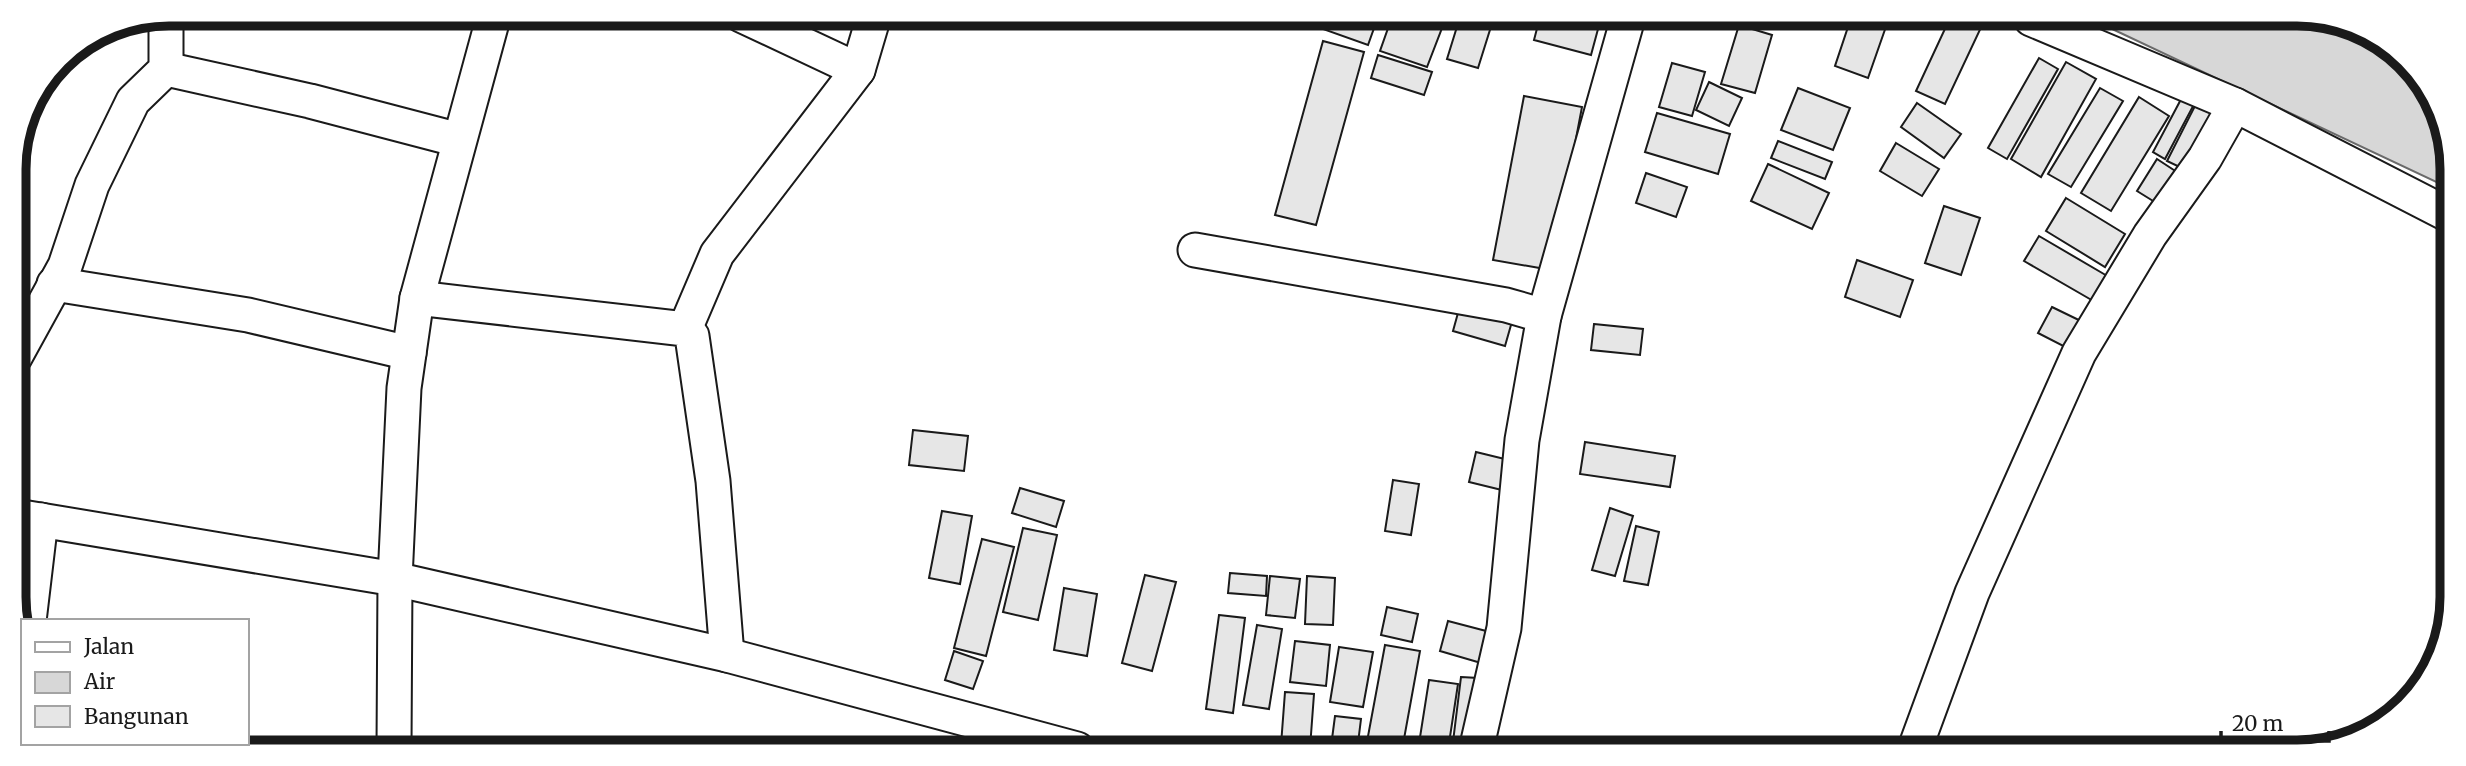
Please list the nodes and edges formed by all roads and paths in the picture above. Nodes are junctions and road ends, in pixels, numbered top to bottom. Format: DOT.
graph roads {
  1 [pos="166,26"];
  2 [pos="491,26"];
  3 [pos="764,26"];
  4 [pos="871,26"];
  5 [pos="1626,26"];
  6 [pos="2048,26"];
  7 [pos="166,69"];
  8 [pos="858,70"];
  9 [pos="2235,105"];
  10 [pos="460,140"];
  11 [pos="2440,210"];
  12 [pos="1195,250"];
  13 [pos="54,284"];
  14 [pos="418,298"];
  15 [pos="1544,316"];
  16 [pos="685,329"];
  17 [pos="27,335"];
  18 [pos="409,354"];
  19 [pos="29,518"];
  20 [pos="395,579"];
  21 [pos="29,619"];
  22 [pos="727,655"];
  23 [pos="1478,739"];
  24 [pos="1918,739"];
  25 [pos="394,740"];
  26 [pos="1042,740"];
  1 -- 7 [label="street"];
  2 -- 10 [label="street"];
  3 -- 8 [label="street"];
  4 -- 8 [label="street"];
  5 -- 15 [label="street"];
  6 -- 9 [label="street"];
  7 -- 10 [label="street"];
  7 -- 13 [label="street"];
  8 -- 16 [label="street"];
  9 -- 11 [label="street"];
  9 -- 24 [label="street"];
  10 -- 14 [label="street"];
  12 -- 15 [label="street"];
  13 -- 17 [label="street"];
  13 -- 18 [label="street"];
  14 -- 16 [label="street"];
  14 -- 18 [label="street"];
  15 -- 23 [label="street"];
  16 -- 22 [label="street"];
  18 -- 20 [label="street"];
  19 -- 20 [label="street"];
  19 -- 21 [label="street"];
  20 -- 22 [label="street"];
  20 -- 25 [label="street"];
  22 -- 26 [label="street"];
}
